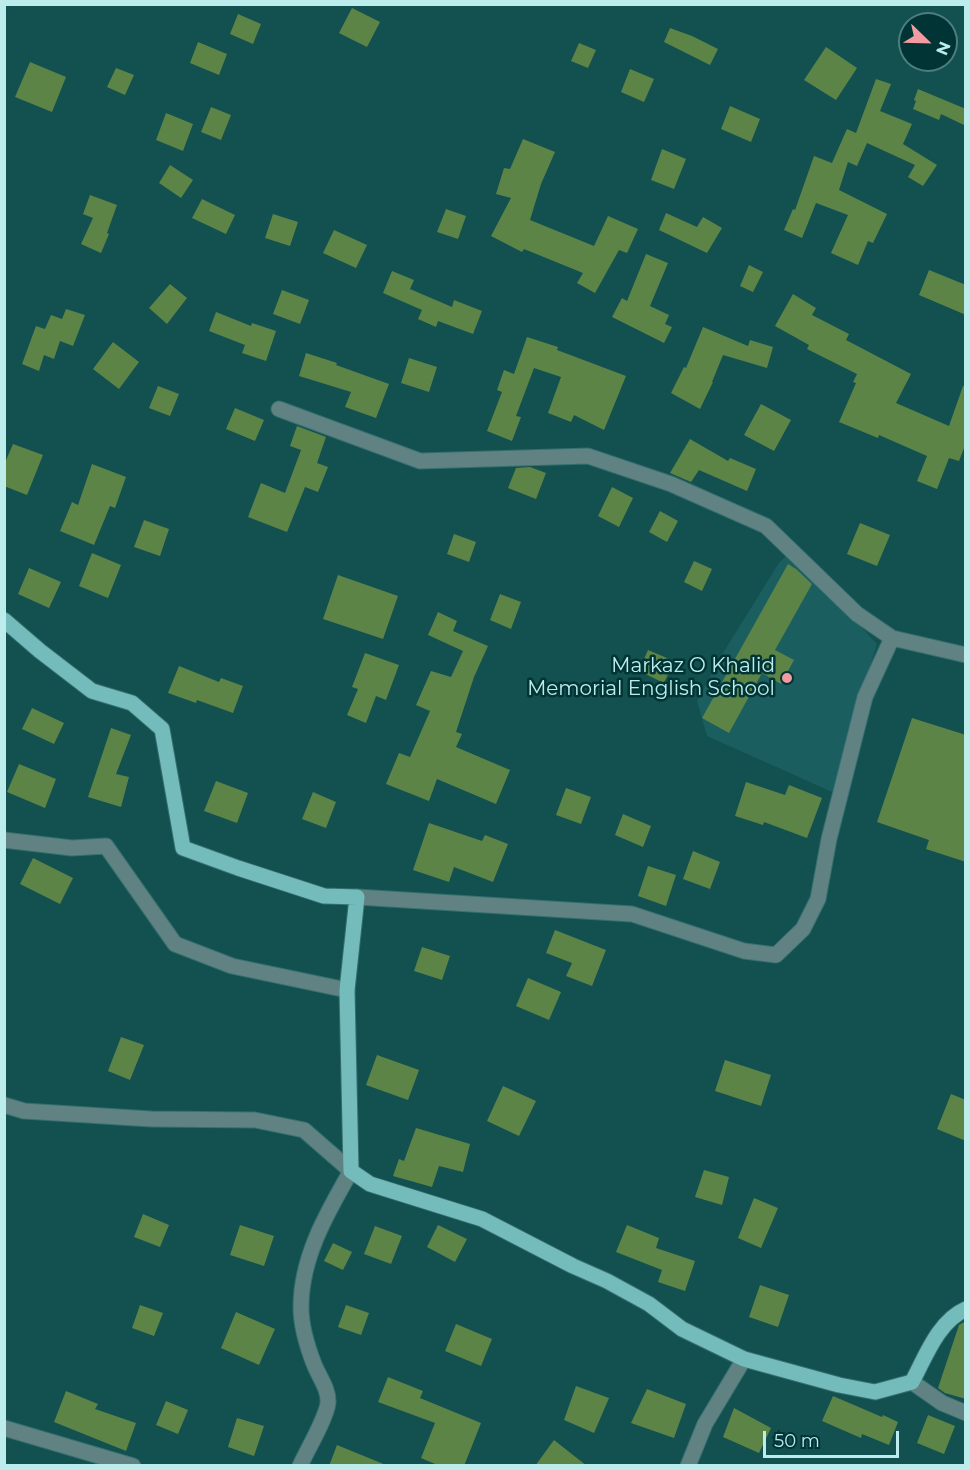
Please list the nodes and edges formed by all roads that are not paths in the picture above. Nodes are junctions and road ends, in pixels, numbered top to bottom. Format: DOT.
graph roads {
  1 [pos="279,409"];
  2 [pos="4,620"];
  3 [pos="892,638"];
  4 [pos="966,655"];
  5 [pos="4,840"];
  6 [pos="357,897"];
  7 [pos="347,990"];
  8 [pos="4,1105"];
  9 [pos="351,1171"];
  10 [pos="966,1309"];
  11 [pos="744,1359"];
  12 [pos="912,1382"];
  13 [pos="966,1413"];
  14 [pos="4,1428"];
  15 [pos="133,1466"];
  16 [pos="300,1466"];
  17 [pos="688,1466"];
  1 -- 3 [label="street"];
  2 -- 6 [label="main road"];
  3 -- 4 [label="street"];
  3 -- 6 [label="street"];
  5 -- 7 [label="street"];
  6 -- 7 [label="main road"];
  7 -- 9 [label="main road"];
  8 -- 9 [label="street"];
  9 -- 11 [label="main road"];
  9 -- 16 [label="street"];
  10 -- 12 [label="main road"];
  11 -- 12 [label="main road"];
  11 -- 17 [label="street"];
  12 -- 13 [label="street"];
  14 -- 15 [label="street"];
}
